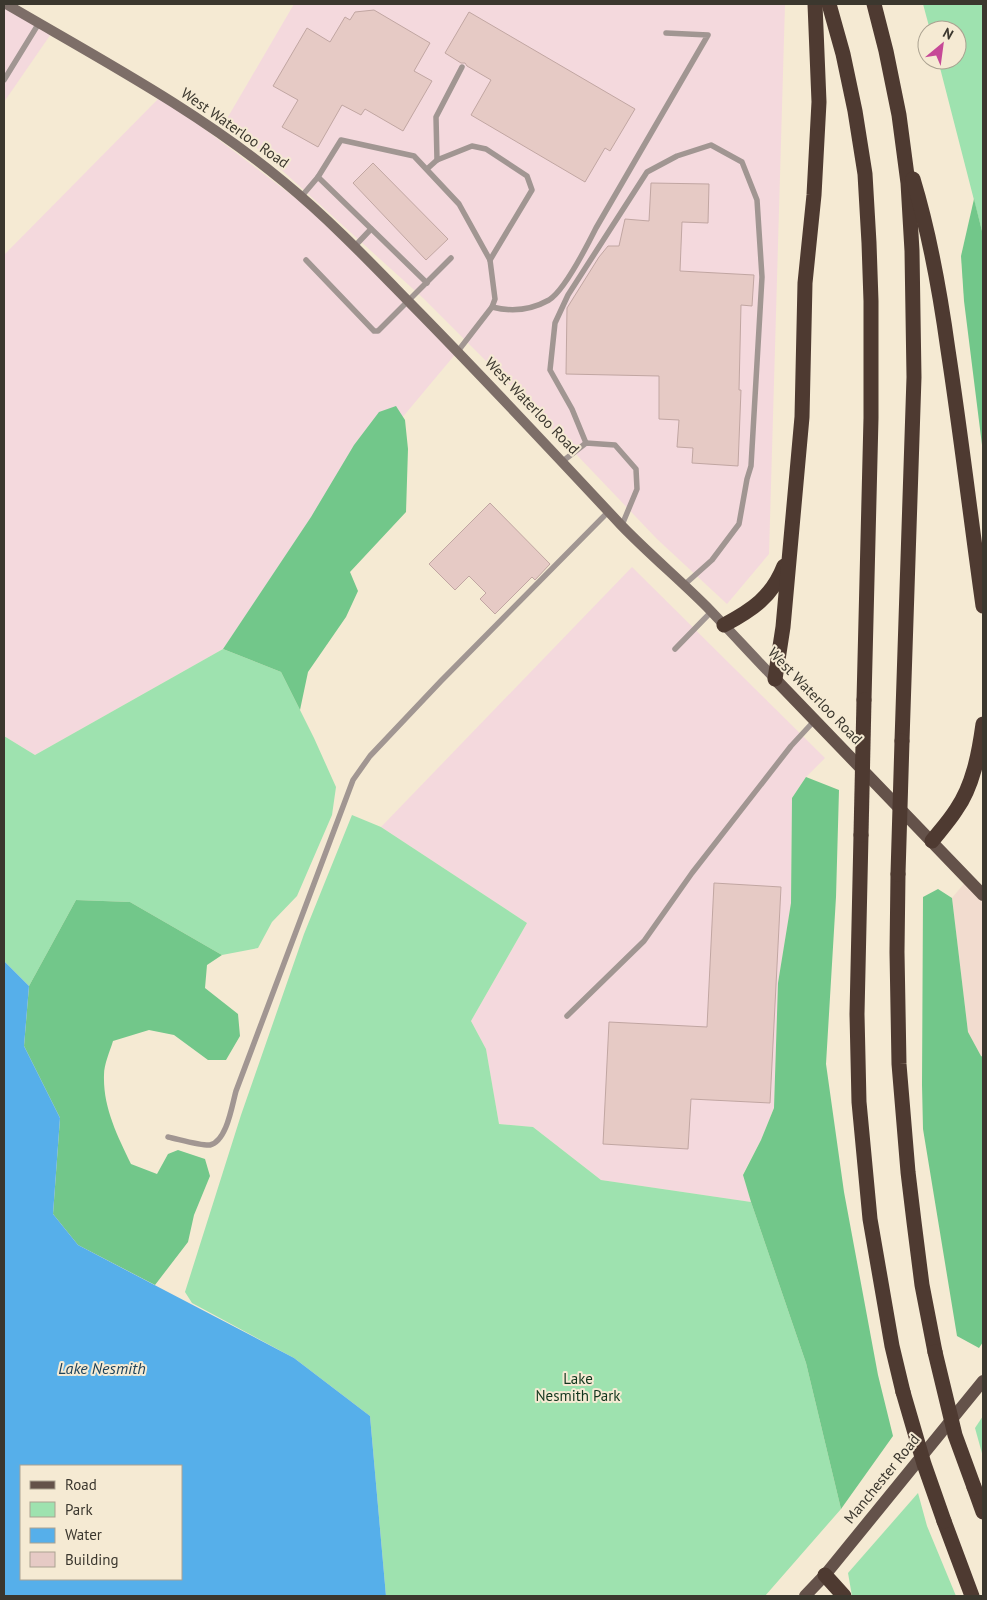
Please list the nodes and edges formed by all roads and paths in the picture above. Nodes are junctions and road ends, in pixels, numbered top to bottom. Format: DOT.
graph roads {
  1 [pos="6,4"];
  2 [pos="874,4"];
  3 [pos="830,6"];
  4 [pos="815,8"];
  5 [pos="39,23"];
  6 [pos="666,33"];
  7 [pos="462,67"];
  8 [pos="4,80"];
  9 [pos="902,144"];
  10 [pos="437,160"];
  11 [pos="427,169"];
  12 [pos="318,177"];
  13 [pos="301,197"];
  14 [pos="371,229"];
  15 [pos="354,247"];
  16 [pos="451,258"];
  17 [pos="306,260"];
  18 [pos="490,260"];
  19 [pos="427,283"];
  20 [pos="408,301"];
  21 [pos="492,307"];
  22 [pos="458,351"];
  23 [pos="586,443"];
  24 [pos="563,461"];
  25 [pos="609,512"];
  26 [pos="622,525"];
  27 [pos="790,543"];
  28 [pos="684,585"];
  29 [pos="983,606"];
  30 [pos="711,612"];
  31 [pos="724,625"];
  32 [pos="676,649"];
  33 [pos="775,679"];
  34 [pos="815,720"];
  35 [pos="983,724"];
  36 [pos="932,841"];
  37 [pos="983,894"];
  38 [pos="567,1016"];
  39 [pos="168,1137"];
  40 [pos="983,1381"];
  41 [pos="983,1512"];
  42 [pos="825,1575"];
  43 [pos="805,1596"];
  44 [pos="844,1596"];
  45 [pos="972,1596"];
  1 -- 5 [label="main road, West Waterloo Road"];
  2 -- 9 [label="highway"];
  3 -- 45 [label="highway, bridge"];
  4 -- 27 [label="highway"];
  5 -- 8 [label="lane"];
  5 -- 13 [label="main road, West Waterloo Road"];
  6 -- 21 [label="lane"];
  7 -- 10 [label="lane"];
  9 -- 29 [label="highway"];
  9 -- 41 [label="highway, bridge"];
  10 -- 11 [label="lane"];
  10 -- 18 [label="lane"];
  11 -- 12 [label="lane"];
  11 -- 18 [label="lane"];
  12 -- 13 [label="lane"];
  12 -- 14 [label="lane"];
  13 -- 15 [label="main road, West Waterloo Road"];
  14 -- 15 [label="lane"];
  14 -- 19 [label="lane"];
  15 -- 20 [label="main road, West Waterloo Road"];
  16 -- 19 [label="lane"];
  17 -- 20 [label="lane"];
  18 -- 21 [label="lane"];
  19 -- 20 [label="lane"];
  20 -- 22 [label="main road, West Waterloo Road"];
  21 -- 22 [label="lane"];
  22 -- 24 [label="main road, West Waterloo Road"];
  23 -- 24 [label="lane"];
  23 -- 26 [label="lane"];
  23 -- 28 [label="lane"];
  24 -- 25 [label="main road, West Waterloo Road"];
  25 -- 26 [label="main road, West Waterloo Road"];
  25 -- 39 [label="lane"];
  26 -- 28 [label="main road, West Waterloo Road"];
  27 -- 31 [label="highway"];
  27 -- 33 [label="highway"];
  28 -- 30 [label="main road, West Waterloo Road"];
  30 -- 31 [label="main road, West Waterloo Road"];
  30 -- 32 [label="lane"];
  31 -- 33 [label="main road, West Waterloo Road"];
  33 -- 34 [label="main road, West Waterloo Road"];
  34 -- 36 [label="main road, West Waterloo Road"];
  34 -- 38 [label="lane"];
  35 -- 36 [label="highway"];
  36 -- 37 [label="main road, West Waterloo Road"];
  40 -- 42 [label="main road, Manchester Road"];
  42 -- 43 [label="main road, Manchester Road"];
  42 -- 44 [label="highway"];
}
